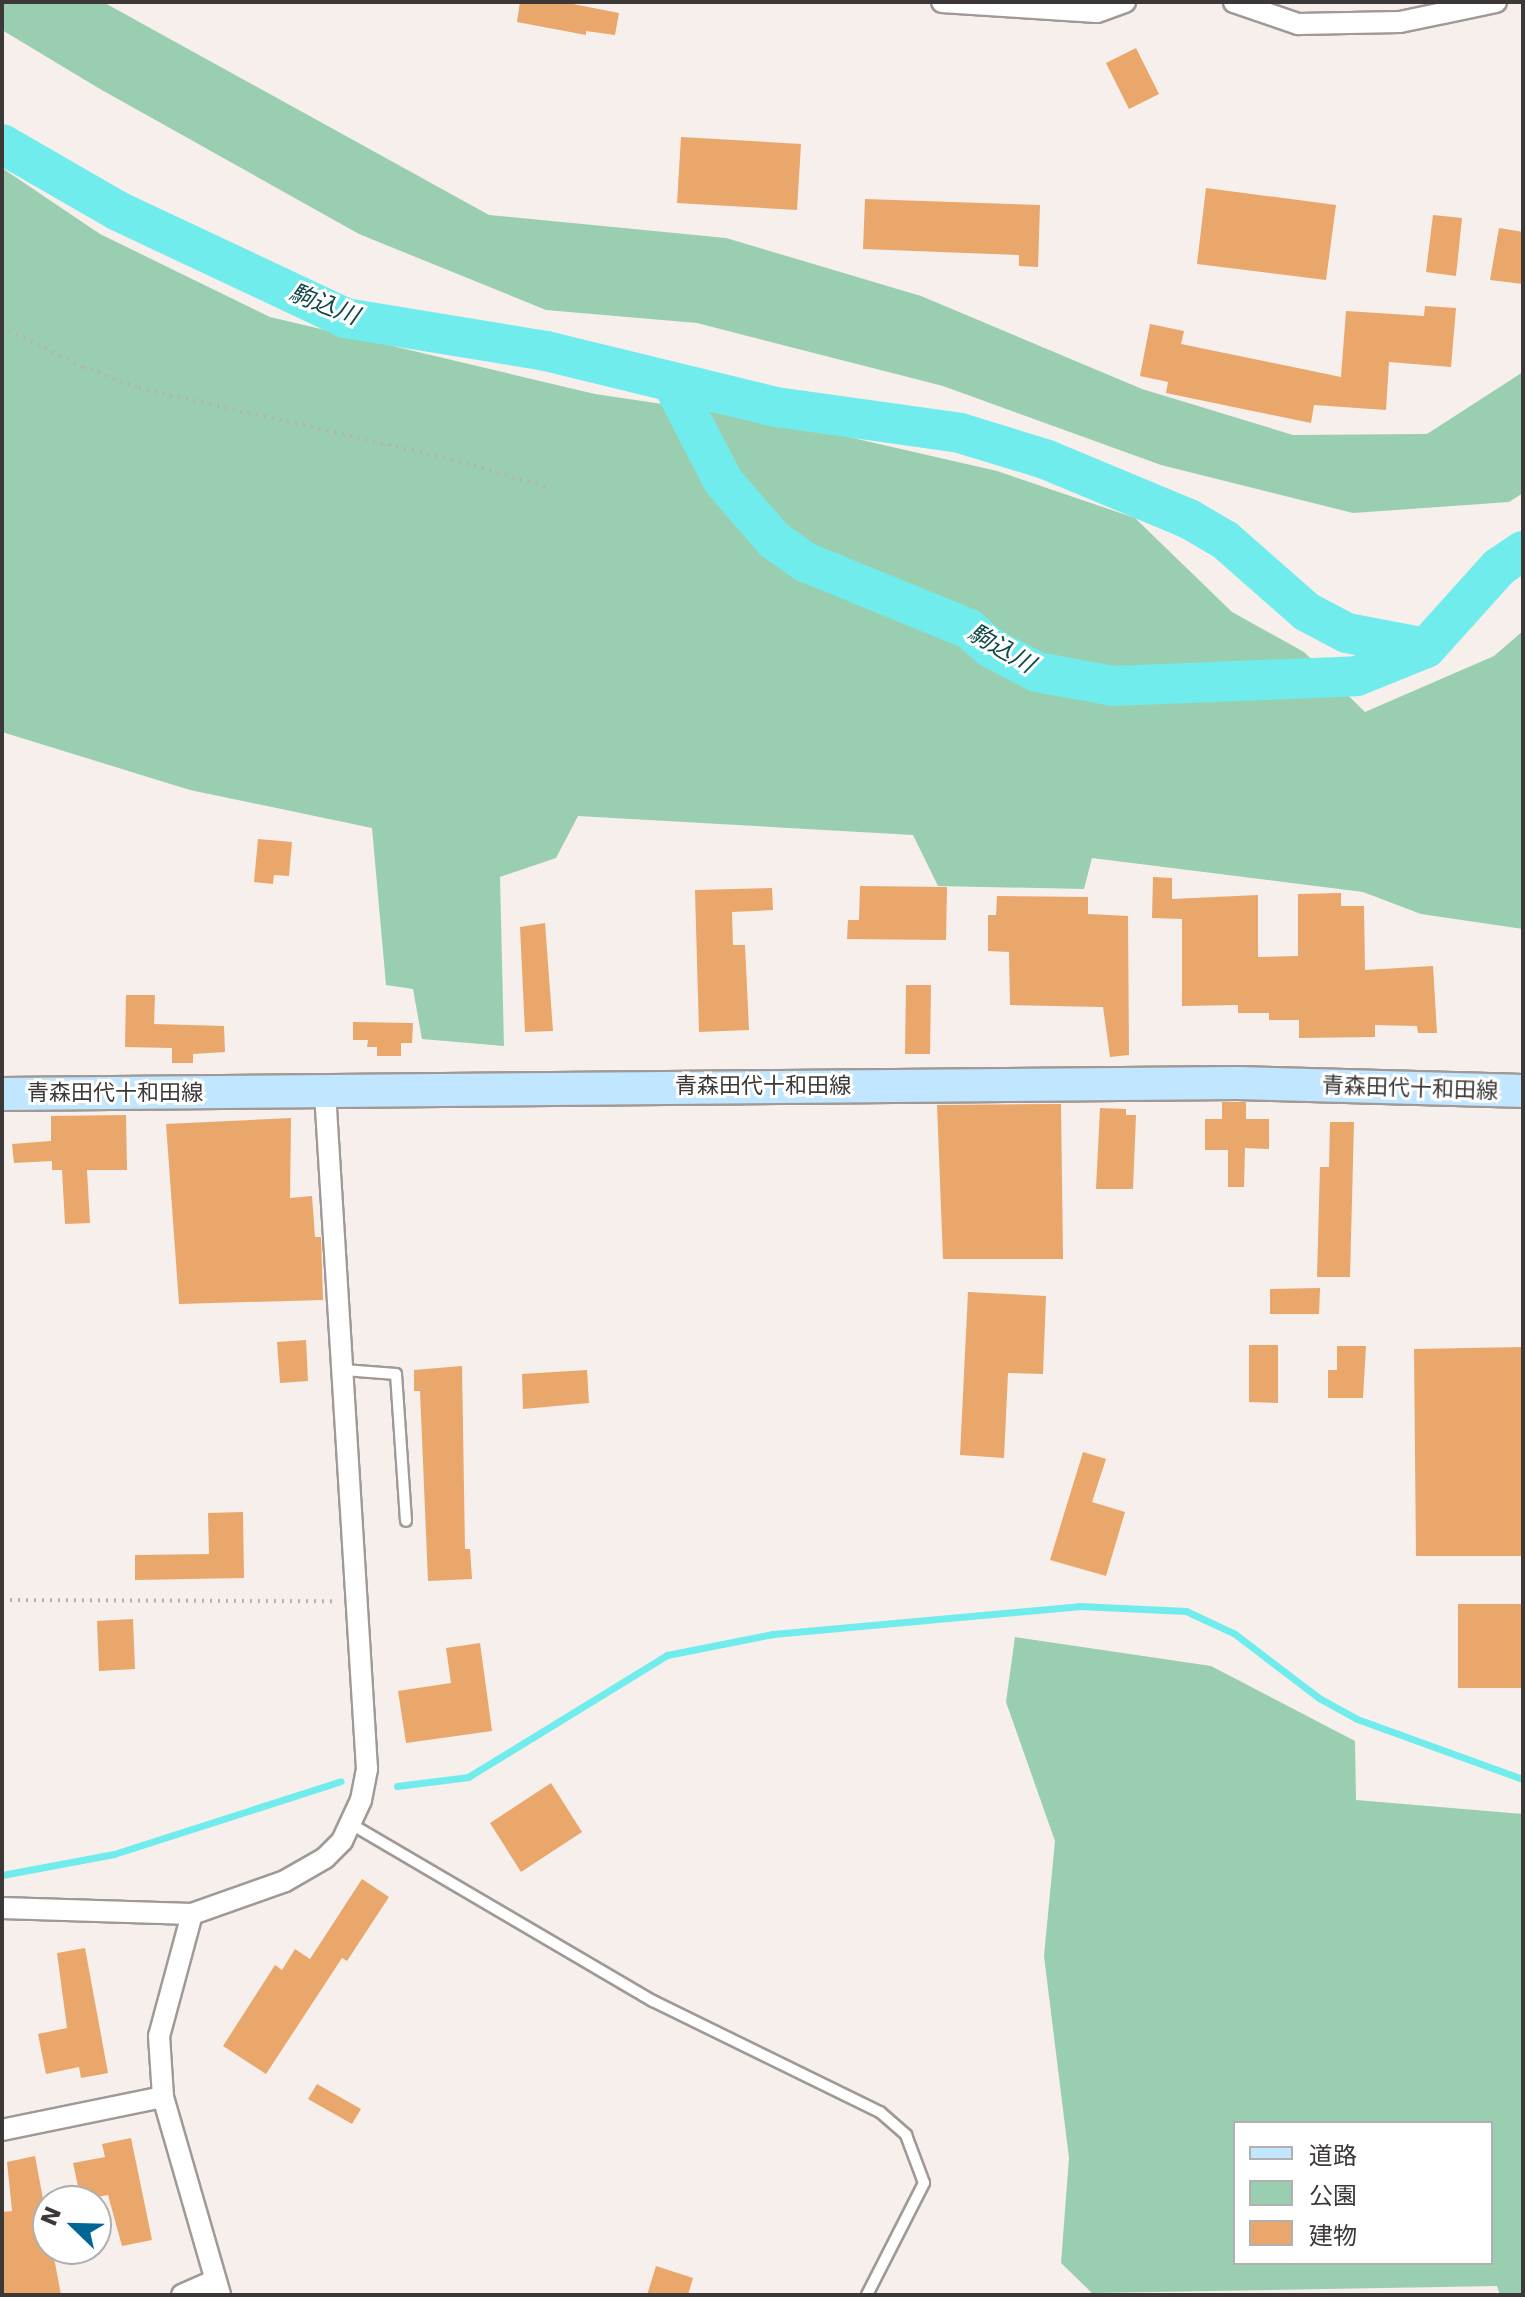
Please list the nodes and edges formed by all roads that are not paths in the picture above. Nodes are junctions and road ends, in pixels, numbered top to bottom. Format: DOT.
graph roads {
  1 [pos="942,2"];
  2 [pos="1125,2"];
  3 [pos="1234,2"];
  4 [pos="1496,2"];
  5 [pos="1523,1091"];
  6 [pos="325,1092"];
  7 [pos="2,1094"];
  8 [pos="344,1370"];
  9 [pos="406,1521"];
  10 [pos="351,1824"];
  11 [pos="2,1908"];
  12 [pos="192,1914"];
  13 [pos="163,2097"];
  14 [pos="2,2130"];
  15 [pos="217,2287"];
  16 [pos="182,2295"];
  17 [pos="867,2295"];
  1 -- 2 [label="street"];
  3 -- 4 [label="street"];
  5 -- 6 [label="main road, 青森田代十和田線"];
  6 -- 7 [label="main road, 青森田代十和田線"];
  6 -- 8 [label="street"];
  8 -- 9 [label="lane"];
  8 -- 10 [label="street"];
  10 -- 12 [label="street"];
  10 -- 17 [label="lane"];
  11 -- 12 [label="street"];
  12 -- 13 [label="street"];
  13 -- 14 [label="street"];
  13 -- 15 [label="street"];
  15 -- 16 [label="street"];
}
